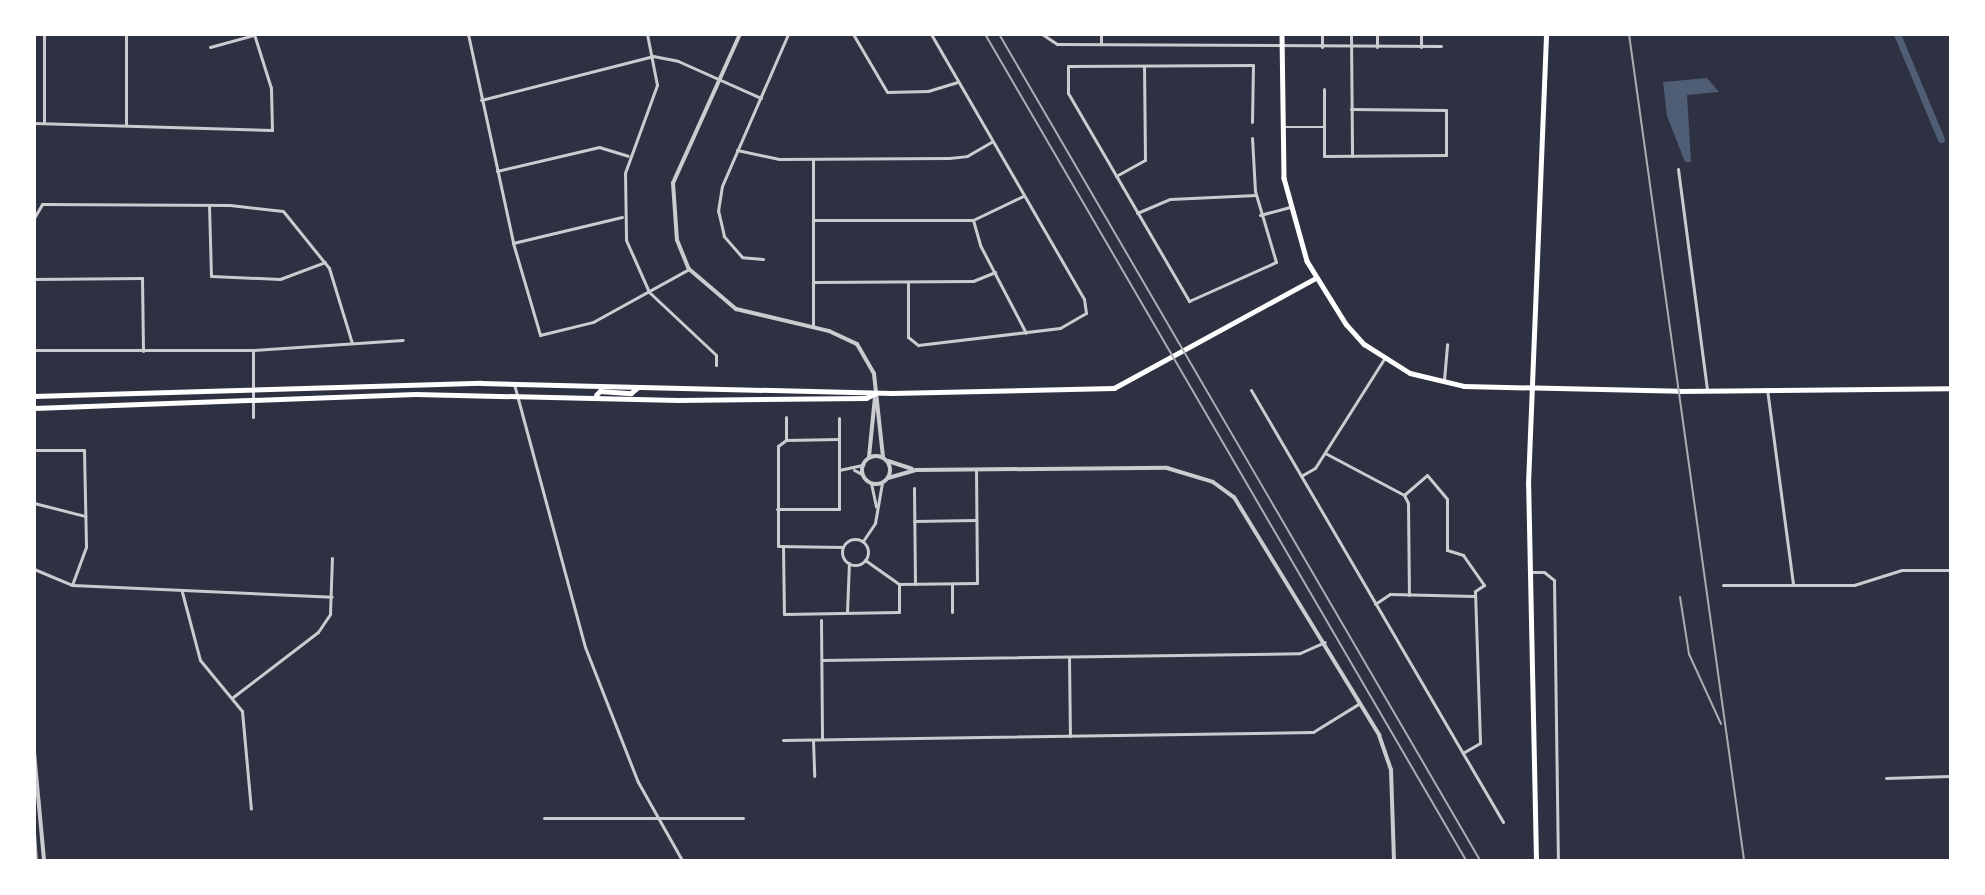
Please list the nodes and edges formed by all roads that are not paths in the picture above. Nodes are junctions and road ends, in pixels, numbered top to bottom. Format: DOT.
graph roads {
  1 [pos="44,34"];
  2 [pos="126,34"];
  3 [pos="468,34"];
  4 [pos="647,34"];
  5 [pos="740,34"];
  6 [pos="788,34"];
  7 [pos="853,34"];
  8 [pos="931,34"];
  9 [pos="1042,34"];
  10 [pos="1101,34"];
  11 [pos="1282,34"];
  12 [pos="1322,34"];
  13 [pos="1351,34"];
  14 [pos="1377,34"];
  15 [pos="1421,34"];
  16 [pos="1546,34"];
  17 [pos="254,35"];
  18 [pos="1101,44"];
  19 [pos="1441,46"];
  20 [pos="210,47"];
  21 [pos="1282,47"];
  22 [pos="1322,47"];
  23 [pos="1352,47"];
  24 [pos="1377,47"];
  25 [pos="1421,47"];
  26 [pos="652,56"];
  27 [pos="1144,66"];
  28 [pos="719,80"];
  29 [pos="957,82"];
  30 [pos="1324,89"];
  31 [pos="761,98"];
  32 [pos="481,100"];
  33 [pos="1351,109"];
  34 [pos="1252,122"];
  35 [pos="34,123"];
  36 [pos="44,123"];
  37 [pos="126,124"];
  38 [pos="1282,127"];
  39 [pos="1324,127"];
  40 [pos="1252,138"];
  41 [pos="991,142"];
  42 [pos="737,150"];
  43 [pos="628,156"];
  44 [pos="1352,156"];
  45 [pos="813,159"];
  46 [pos="1678,169"];
  47 [pos="497,171"];
  48 [pos="1116,176"];
  49 [pos="1256,195"];
  50 [pos="1023,196"];
  51 [pos="209,205"];
  52 [pos="1289,207"];
  53 [pos="1137,213"];
  54 [pos="1260,215"];
  55 [pos="622,217"];
  56 [pos="34,218"];
  57 [pos="814,220"];
  58 [pos="973,220"];
  59 [pos="513,243"];
  60 [pos="763,259"];
  61 [pos="325,262"];
  62 [pos="689,269"];
  63 [pos="995,272"];
  64 [pos="1316,278"];
  65 [pos="34,279"];
  66 [pos="814,282"];
  67 [pos="908,282"];
  68 [pos="649,292"];
  69 [pos="813,327"];
  70 [pos="1026,333"];
  71 [pos="403,340"];
  72 [pos="352,343"];
  73 [pos="1447,344"];
  74 [pos="34,350"];
  75 [pos="253,350"];
  76 [pos="143,351"];
  77 [pos="1384,359"];
  78 [pos="716,365"];
  79 [pos="514,383"];
  80 [pos="1444,383"];
  81 [pos="1532,385"];
  82 [pos="637,387"];
  83 [pos="1950,388"];
  84 [pos="670,389"];
  85 [pos="1767,389"];
  86 [pos="1251,390"];
  87 [pos="1707,390"];
  88 [pos="876,393"];
  89 [pos="253,394"];
  90 [pos="514,394"];
  91 [pos="596,395"];
  92 [pos="34,396"];
  93 [pos="678,400"];
  94 [pos="253,404"];
  95 [pos="34,408"];
  96 [pos="253,417"];
  97 [pos="786,417"];
  98 [pos="839,418"];
  99 [pos="839,439"];
  100 [pos="786,440"];
  101 [pos="34,450"];
  102 [pos="1325,453"];
  103 [pos="869,458"];
  104 [pos="885,459"];
  105 [pos="863,465"];
  106 [pos="976,469"];
  107 [pos="839,470"];
  108 [pos="854,470"];
  109 [pos="916,470"];
  110 [pos="862,474"];
  111 [pos="1301,476"];
  112 [pos="888,478"];
  113 [pos="871,483"];
  114 [pos="882,483"];
  115 [pos="914,488"];
  116 [pos="1404,495"];
  117 [pos="34,503"];
  118 [pos="877,507"];
  119 [pos="777,509"];
  120 [pos="85,516"];
  121 [pos="976,520"];
  122 [pos="914,521"];
  123 [pos="863,541"];
  124 [pos="783,546"];
  125 [pos="843,548"];
  126 [pos="332,558"];
  127 [pos="865,560"];
  128 [pos="849,563"];
  129 [pos="34,569"];
  130 [pos="1950,570"];
  131 [pos="1528,572"];
  132 [pos="1793,583"];
  133 [pos="899,584"];
  134 [pos="915,584"];
  135 [pos="952,584"];
  136 [pos="72,585"];
  137 [pos="1723,585"];
  138 [pos="182,592"];
  139 [pos="1409,595"];
  140 [pos="1476,596"];
  141 [pos="332,597"];
  142 [pos="1375,604"];
  143 [pos="952,612"];
  144 [pos="847,613"];
  145 [pos="821,620"];
  146 [pos="1325,642"];
  147 [pos="1069,657"];
  148 [pos="822,660"];
  149 [pos="233,697"];
  150 [pos="1360,703"];
  151 [pos="1070,736"];
  152 [pos="822,739"];
  153 [pos="783,740"];
  154 [pos="813,740"];
  155 [pos="34,752"];
  156 [pos="1463,753"];
  157 [pos="814,776"];
  158 [pos="1950,776"];
  159 [pos="1886,778"];
  160 [pos="252,809"];
  161 [pos="544,818"];
  162 [pos="656,818"];
  163 [pos="743,818"];
  164 [pos="1503,822"];
  165 [pos="34,833"];
  166 [pos="36,861"];
  167 [pos="44,861"];
  168 [pos="682,861"];
  169 [pos="1394,861"];
  170 [pos="1536,861"];
  171 [pos="1558,861"];
  1 -- 36 [label="street"];
  2 -- 37 [label="street"];
  3 -- 32 [label="street"];
  4 -- 26 [label="street"];
  5 -- 28 [label="street"];
  6 -- 31 [label="street"];
  7 -- 29 [label="street"];
  8 -- 29 [label="street"];
  9 -- 18 [label="street"];
  10 -- 18 [label="street"];
  11 -- 21 [label="main road"];
  12 -- 22 [label="street"];
  13 -- 23 [label="street"];
  14 -- 24 [label="street"];
  15 -- 25 [label="street"];
  16 -- 81 [label="main road"];
  17 -- 20 [label="street"];
  17 -- 37 [label="street"];
  18 -- 21 [label="street"];
  19 -- 25 [label="street"];
  21 -- 22 [label="street"];
  21 -- 38 [label="main road"];
  22 -- 23 [label="street"];
  23 -- 24 [label="street"];
  23 -- 33 [label="street"];
  24 -- 25 [label="street"];
  26 -- 28 [label="street"];
  26 -- 32 [label="street"];
  26 -- 43 [label="street"];
  27 -- 34 [label="street"];
  27 -- 48 [label="street"];
  27 -- 48 [label="street"];
  28 -- 31 [label="street"];
  28 -- 62 [label="street"];
  29 -- 41 [label="street"];
  30 -- 39 [label="street"];
  31 -- 42 [label="street"];
  32 -- 47 [label="street"];
  33 -- 44 [label="street"];
  33 -- 44 [label="street"];
  35 -- 36 [label="street"];
  36 -- 37 [label="street"];
  38 -- 39 [label="lane"];
  38 -- 52 [label="main road"];
  39 -- 44 [label="street"];
  40 -- 49 [label="street"];
  41 -- 45 [label="street"];
  41 -- 50 [label="street"];
  42 -- 45 [label="street"];
  42 -- 60 [label="street"];
  43 -- 47 [label="street"];
  43 -- 55 [label="street"];
  45 -- 57 [label="street"];
  46 -- 87 [label="street"];
  47 -- 59 [label="street"];
  48 -- 53 [label="street"];
  49 -- 53 [label="street"];
  49 -- 54 [label="street"];
  50 -- 58 [label="street"];
  50 -- 70 [label="street"];
  51 -- 56 [label="street"];
  51 -- 61 [label="street"];
  51 -- 61 [label="street"];
  52 -- 54 [label="street"];
  52 -- 64 [label="main road"];
  53 -- 54 [label="street"];
  55 -- 59 [label="street"];
  55 -- 68 [label="street"];
  57 -- 58 [label="street"];
  57 -- 66 [label="street"];
  58 -- 63 [label="street"];
  59 -- 68 [label="street"];
  61 -- 72 [label="street"];
  62 -- 68 [label="street"];
  62 -- 69 [label="street"];
  63 -- 67 [label="street"];
  63 -- 70 [label="street"];
  64 -- 77 [label="main road"];
  64 -- 88 [label="main road"];
  65 -- 76 [label="street"];
  66 -- 67 [label="street"];
  66 -- 69 [label="street"];
  67 -- 70 [label="street"];
  68 -- 78 [label="street"];
  69 -- 88 [label="street"];
  71 -- 72 [label="street"];
  72 -- 75 [label="street"];
  73 -- 80 [label="street"];
  74 -- 76 [label="street"];
  75 -- 76 [label="street"];
  75 -- 89 [label="street"];
  77 -- 80 [label="main road"];
  77 -- 102 [label="street"];
  79 -- 82 [label="main road"];
  79 -- 89 [label="main road"];
  79 -- 90 [label="street"];
  80 -- 81 [label="main road"];
  81 -- 87 [label="main road"];
  81 -- 131 [label="main road"];
  82 -- 84 [label="main road"];
  82 -- 91 [label="main road"];
  83 -- 85 [label="main road"];
  84 -- 88 [label="main road"];
  84 -- 93 [label="main road"];
  85 -- 87 [label="main road"];
  85 -- 132 [label="street"];
  86 -- 111 [label="street"];
  88 -- 93 [label="main road"];
  88 -- 103 [label="street"];
  88 -- 104 [label="street"];
  89 -- 92 [label="main road"];
  89 -- 94 [label="street"];
  90 -- 91 [label="main road"];
  90 -- 94 [label="main road"];
  90 -- 162 [label="street"];
  91 -- 93 [label="main road"];
  94 -- 95 [label="main road"];
  94 -- 96 [label="street"];
  97 -- 100 [label="street"];
  98 -- 99 [label="street"];
  99 -- 100 [label="street"];
  99 -- 107 [label="street"];
  100 -- 119 [label="street"];
  101 -- 120 [label="street"];
  102 -- 111 [label="street"];
  102 -- 116 [label="street"];
  103 -- 104 [label="street"];
  103 -- 105 [label="street"];
  104 -- 109 [label="street"];
  104 -- 112 [label="street"];
  105 -- 108 [label="street"];
  105 -- 110 [label="street"];
  106 -- 109 [label="street"];
  106 -- 121 [label="street"];
  106 -- 146 [label="street"];
  107 -- 108 [label="street"];
  107 -- 119 [label="street"];
  108 -- 110 [label="street"];
  109 -- 112 [label="street"];
  110 -- 113 [label="street"];
  111 -- 142 [label="street"];
  112 -- 114 [label="street"];
  113 -- 114 [label="street"];
  113 -- 118 [label="street"];
  114 -- 118 [label="street"];
  115 -- 122 [label="street"];
  116 -- 139 [label="street"];
  116 -- 140 [label="street"];
  117 -- 120 [label="street"];
  118 -- 123 [label="street"];
  119 -- 124 [label="street"];
  120 -- 136 [label="street"];
  121 -- 122 [label="street"];
  121 -- 135 [label="street"];
  122 -- 134 [label="street"];
  123 -- 125 [label="street"];
  123 -- 127 [label="street"];
  124 -- 125 [label="street"];
  124 -- 144 [label="street"];
  125 -- 128 [label="street"];
  126 -- 141 [label="street"];
  127 -- 128 [label="street"];
  127 -- 133 [label="street"];
  128 -- 144 [label="street"];
  129 -- 136 [label="street"];
  130 -- 132 [label="street"];
  131 -- 170 [label="main road"];
  131 -- 171 [label="street"];
  132 -- 137 [label="street"];
  133 -- 134 [label="street"];
  133 -- 144 [label="street"];
  134 -- 135 [label="street"];
  135 -- 143 [label="street"];
  136 -- 138 [label="street"];
  138 -- 141 [label="street"];
  138 -- 149 [label="street"];
  139 -- 140 [label="street"];
  139 -- 142 [label="street"];
  140 -- 156 [label="street"];
  141 -- 149 [label="street"];
  142 -- 156 [label="street"];
  145 -- 148 [label="street"];
  146 -- 147 [label="street"];
  146 -- 150 [label="street"];
  147 -- 148 [label="street"];
  147 -- 151 [label="street"];
  148 -- 152 [label="street"];
  149 -- 160 [label="street"];
  150 -- 151 [label="street"];
  150 -- 169 [label="street"];
  151 -- 152 [label="street"];
  152 -- 154 [label="street"];
  153 -- 154 [label="street"];
  154 -- 157 [label="street"];
  155 -- 167 [label="street"];
  156 -- 164 [label="street"];
  158 -- 159 [label="street"];
  161 -- 162 [label="street"];
  162 -- 163 [label="street"];
  162 -- 168 [label="street"];
  165 -- 166 [label="street"];
}
